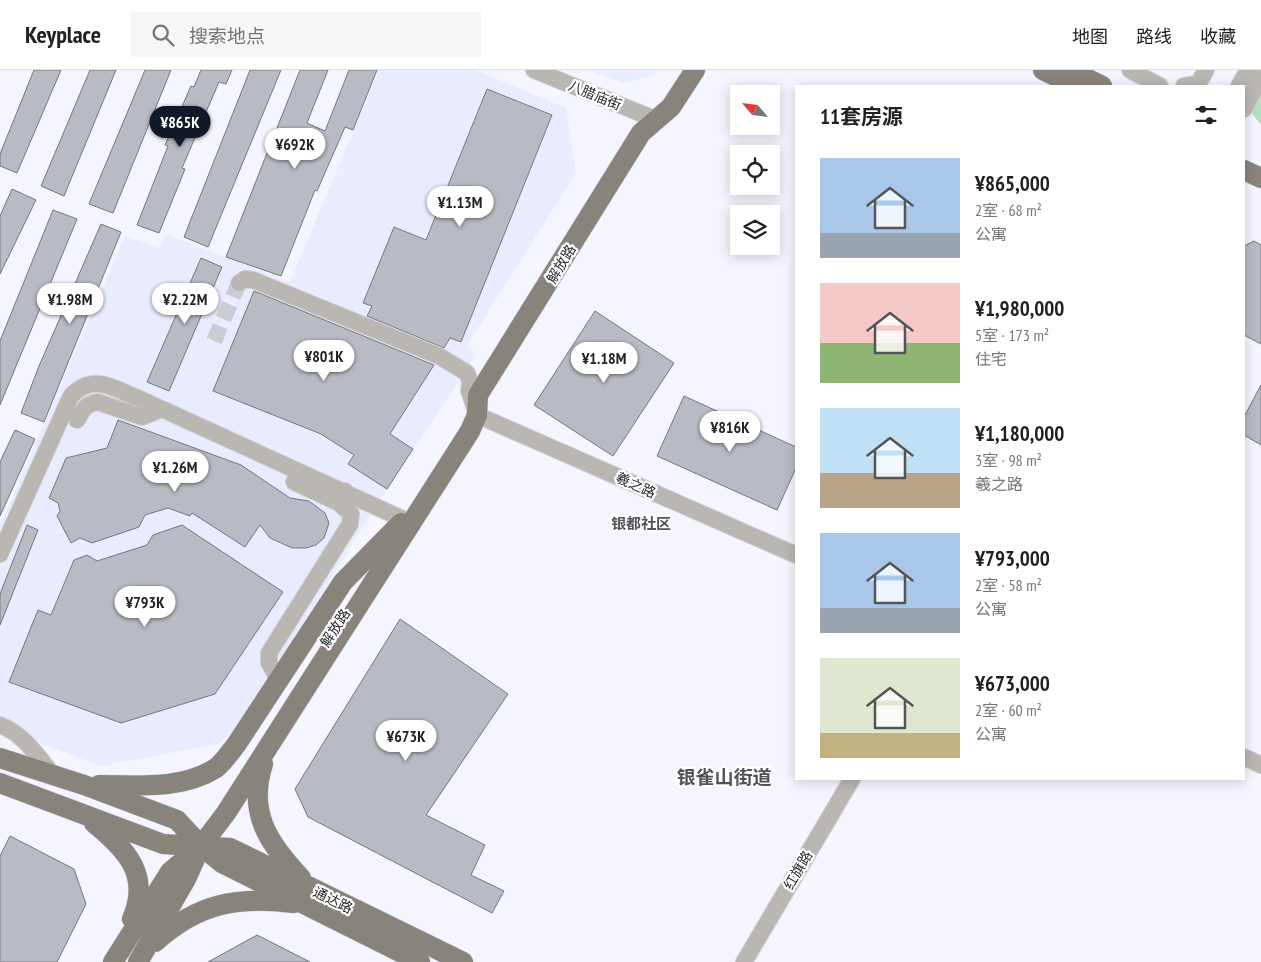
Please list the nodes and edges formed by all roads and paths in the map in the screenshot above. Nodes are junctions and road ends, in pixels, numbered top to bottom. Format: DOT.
graph roads {
  1 [pos="534,70"];
  2 [pos="682,70"];
  3 [pos="695,70"];
  4 [pos="1043,70"];
  5 [pos="1070,70"];
  6 [pos="1130,70"];
  7 [pos="1206,70"];
  8 [pos="1248,70"];
  9 [pos="1261,77"];
  10 [pos="1074,85"];
  11 [pos="1100,85"];
  12 [pos="1158,85"];
  13 [pos="1191,85"];
  14 [pos="1240,85"];
  15 [pos="1245,107"];
  16 [pos="657,120"];
  17 [pos="1245,158"];
  18 [pos="1261,166"];
  19 [pos="1245,170"];
  20 [pos="1261,178"];
  21 [pos="239,283"];
  22 [pos="162,409"];
  23 [pos="477,415"];
  24 [pos="77,420"];
  25 [pos="294,482"];
  26 [pos="342,497"];
  27 [pos="404,520"];
  28 [pos="0,554"];
  29 [pos="795,555"];
  30 [pos="279,680"];
  31 [pos="0,725"];
  32 [pos="268,749"];
  33 [pos="1245,757"];
  34 [pos="0,758"];
  35 [pos="1261,765"];
  36 [pos="52,774"];
  37 [pos="851,780"];
  38 [pos="0,783"];
  39 [pos="84,785"];
  40 [pos="55,804"];
  41 [pos="201,846"];
  42 [pos="309,897"];
  43 [pos="118,954"];
  44 [pos="141,957"];
  45 [pos="420,962"];
  46 [pos="463,962"];
  47 [pos="744,962"];
  1 -- 16 [label="street, 八腊庙街"];
  2 -- 16 [label="main road"];
  3 -- 16 [label="main road, 解放路"];
  4 -- 10 [label="main road"];
  5 -- 11 [label="main road"];
  6 -- 12 [label="street"];
  7 -- 13 [label="street"];
  8 -- 14 [label="street"];
  9 -- 15 [label="street"];
  16 -- 23 [label="main road, 解放路"];
  17 -- 18 [label="main road"];
  19 -- 20 [label="main road"];
  21 -- 23 [label="street"];
  22 -- 24 [label="street"];
  22 -- 26 [label="street"];
  22 -- 28 [label="street"];
  23 -- 27 [label="main road, 解放路"];
  23 -- 29 [label="street, 羲之路"];
  23 -- 32 [label="main road, 解放路"];
  25 -- 26 [label="street"];
  26 -- 27 [label="street"];
  26 -- 30 [label="street"];
  27 -- 30 [label="main road"];
  27 -- 41 [label="main road, 解放路"];
  30 -- 39 [label="main road"];
  31 -- 36 [label="street"];
  32 -- 41 [label="main road, 解放路"];
  32 -- 42 [label="main road"];
  33 -- 35 [label="street"];
  34 -- 36 [label="main road"];
  36 -- 39 [label="main road"];
  37 -- 47 [label="street, 红旗路"];
  38 -- 40 [label="main road, 通达路"];
  39 -- 41 [label="main road"];
  40 -- 41 [label="main road, 通达路"];
  40 -- 43 [label="main road"];
  41 -- 42 [label="main road, 通达路"];
  41 -- 43 [label="main road, 解放路"];
  41 -- 44 [label="main road, 解放路"];
  42 -- 44 [label="main road"];
  42 -- 45 [label="main road, 通达路"];
  42 -- 46 [label="main road, 通达路"];
}
